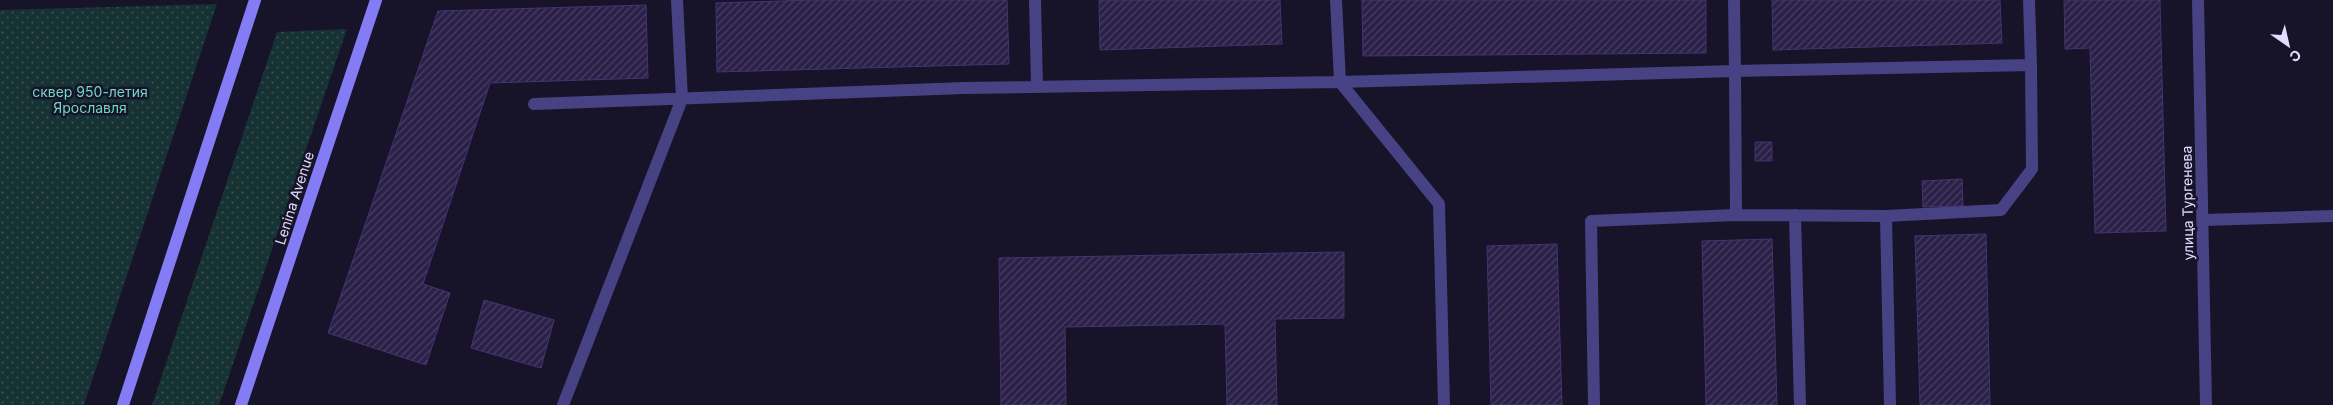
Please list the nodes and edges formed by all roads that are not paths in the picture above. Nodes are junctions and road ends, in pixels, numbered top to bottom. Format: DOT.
graph roads {
  1 [pos="255,0"];
  2 [pos="376,0"];
  3 [pos="677,0"];
  4 [pos="1035,0"];
  5 [pos="1336,0"];
  6 [pos="1734,0"];
  7 [pos="2029,0"];
  8 [pos="2198,0"];
  9 [pos="2032,65"];
  10 [pos="1735,71"];
  11 [pos="1340,82"];
  12 [pos="1037,86"];
  13 [pos="682,99"];
  14 [pos="534,104"];
  15 [pos="1736,215"];
  16 [pos="1795,215"];
  17 [pos="1886,216"];
  18 [pos="2333,216"];
  19 [pos="2203,220"];
  20 [pos="123,405"];
  21 [pos="241,405"];
  22 [pos="563,405"];
  23 [pos="1444,405"];
  24 [pos="1594,405"];
  25 [pos="1800,405"];
  26 [pos="1890,405"];
  27 [pos="2206,405"];
  1 -- 20 [label="main road"];
  2 -- 21 [label="main road, Lenina Avenue"];
  3 -- 13 [label="street"];
  4 -- 12 [label="street"];
  5 -- 11 [label="street"];
  6 -- 10 [label="street"];
  7 -- 9 [label="street"];
  8 -- 19 [label="street, улица Тургенева"];
  9 -- 10 [label="street"];
  9 -- 17 [label="street"];
  10 -- 11 [label="street"];
  10 -- 15 [label="street"];
  11 -- 12 [label="street"];
  11 -- 23 [label="street"];
  12 -- 13 [label="street"];
  13 -- 14 [label="street"];
  13 -- 22 [label="street"];
  15 -- 16 [label="street"];
  15 -- 24 [label="street"];
  16 -- 17 [label="street"];
  16 -- 25 [label="street"];
  17 -- 26 [label="street"];
  18 -- 19 [label="street"];
  19 -- 27 [label="street, улица Тургенева"];
}
